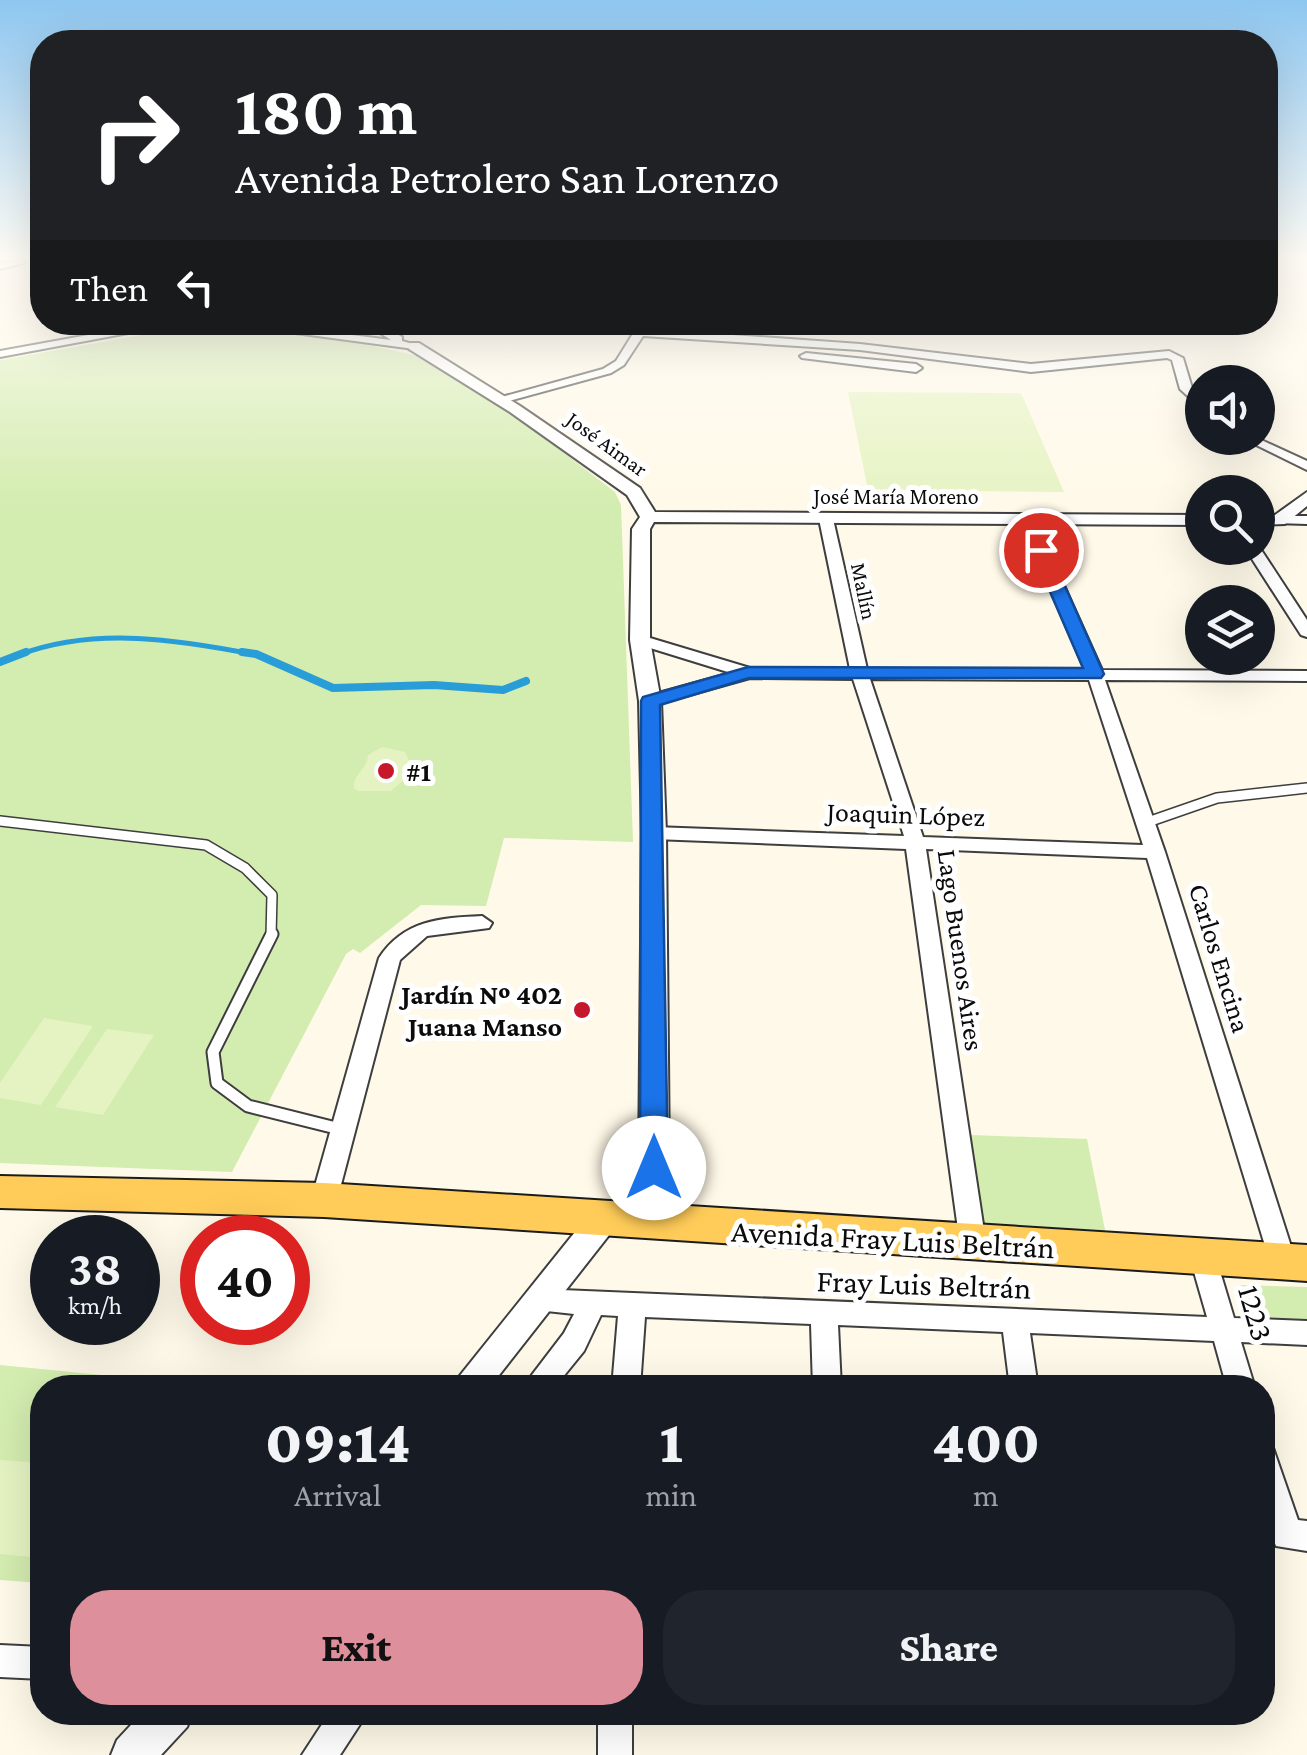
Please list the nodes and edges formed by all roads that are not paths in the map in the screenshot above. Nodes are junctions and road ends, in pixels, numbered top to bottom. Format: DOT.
graph roads {
  1 [pos="63,343"];
  2 [pos="389,343"];
  3 [pos="408,343"];
  4 [pos="633,343"];
  5 [pos="724,343"];
  6 [pos="414,346"];
  7 [pos="0,354"];
  8 [pos="1185,386"];
  9 [pos="502,401"];
  10 [pos="1275,451"];
  11 [pos="1307,466"];
  12 [pos="1307,497"];
  13 [pos="649,516"];
  14 [pos="826,519"];
  15 [pos="1027,519"];
  16 [pos="1185,520"];
  17 [pos="1275,520"];
  18 [pos="1279,520"];
  19 [pos="1307,520"];
  20 [pos="1263,565"];
  21 [pos="1307,632"];
  22 [pos="640,640"];
  23 [pos="859,672"];
  24 [pos="748,673"];
  25 [pos="1095,674"];
  26 [pos="1307,676"];
  27 [pos="650,701"];
  28 [pos="1307,788"];
  29 [pos="0,821"];
  30 [pos="1146,823"];
  31 [pos="654,833"];
  32 [pos="916,841"];
  33 [pos="1155,852"];
  34 [pos="482,923"];
  35 [pos="344,1131"];
  36 [pos="0,1192"];
  37 [pos="324,1200"];
  38 [pos="602,1221"];
  39 [pos="644,1222"];
  40 [pos="973,1244"];
  41 [pos="1203,1258"];
  42 [pos="1295,1263"];
  43 [pos="538,1301"];
  44 [pos="593,1304"];
  45 [pos="632,1307"];
  46 [pos="824,1315"];
  47 [pos="1015,1322"];
  48 [pos="1224,1331"];
  49 [pos="1307,1333"];
  50 [pos="478,1375"];
  51 [pos="547,1375"];
  52 [pos="627,1375"];
  53 [pos="826,1375"];
  54 [pos="1022,1375"];
  55 [pos="1238,1375"];
  56 [pos="1275,1485"];
  57 [pos="1297,1535"];
  58 [pos="0,1661"];
  59 [pos="30,1662"];
  60 [pos="160,1725"];
  61 [pos="341,1725"];
  62 [pos="615,1725"];
  63 [pos="132,1755"];
  64 [pos="319,1755"];
  65 [pos="616,1755"];
  1 -- 7 [label="street"];
  2 -- 6 [label="street"];
  3 -- 6 [label="street, José Aimar"];
  4 -- 9 [label="street"];
  5 -- 8 [label="street"];
  6 -- 9 [label="street, José Aimar"];
  9 -- 13 [label="street, José Aimar"];
  10 -- 11 [label="street"];
  12 -- 18 [label="street"];
  13 -- 14 [label="street, José María Moreno"];
  13 -- 22 [label="street, José Aimar"];
  14 -- 15 [label="street, José María Moreno"];
  14 -- 23 [label="street, Mallín"];
  15 -- 16 [label="street, José María Moreno"];
  15 -- 25 [label="street, Carlos Encina"];
  17 -- 18 [label="street"];
  18 -- 19 [label="street"];
  20 -- 21 [label="street"];
  22 -- 24 [label="street"];
  22 -- 27 [label="street, José Aimar"];
  23 -- 24 [label="street"];
  23 -- 25 [label="street"];
  23 -- 32 [label="street, Lago Buenos Aires"];
  24 -- 27 [label="street"];
  25 -- 26 [label="street"];
  25 -- 30 [label="street, Carlos Encina"];
  27 -- 31 [label="street, José Aimar"];
  28 -- 30 [label="lane"];
  29 -- 35 [label="lane"];
  30 -- 33 [label="street, Carlos Encina"];
  31 -- 32 [label="street, Joaquin López"];
  31 -- 39 [label="street, José Aimar"];
  32 -- 33 [label="street, Joaquin López"];
  32 -- 40 [label="street, Lago Buenos Aires"];
  33 -- 42 [label="street, Carlos Encina"];
  34 -- 35 [label="street"];
  35 -- 37 [label="street"];
  36 -- 37 [label="main road, Avenida Fray Luis Beltrán"];
  37 -- 38 [label="main road, Avenida Fray Luis Beltrán"];
  38 -- 39 [label="main road, Avenida Fray Luis Beltrán"];
  38 -- 43 [label="street"];
  39 -- 40 [label="main road, Avenida Fray Luis Beltrán"];
  40 -- 41 [label="main road, Avenida Fray Luis Beltrán"];
  41 -- 42 [label="main road, Avenida Fray Luis Beltrán"];
  41 -- 48 [label="street, 1223"];
  43 -- 44 [label="street, Fray Luis Beltrán"];
  43 -- 50 [label="street"];
  44 -- 45 [label="street, Fray Luis Beltrán"];
  44 -- 51 [label="street"];
  45 -- 46 [label="street, Fray Luis Beltrán"];
  45 -- 52 [label="street"];
  46 -- 47 [label="street, Fray Luis Beltrán"];
  46 -- 53 [label="street"];
  47 -- 48 [label="street, Fray Luis Beltrán"];
  47 -- 54 [label="street"];
  48 -- 49 [label="street, Fray Luis Beltrán"];
  48 -- 55 [label="street, 1223"];
  56 -- 57 [label="street"];
  58 -- 59 [label="street"];
  60 -- 63 [label="street"];
  61 -- 64 [label="street"];
  62 -- 65 [label="street"];
}
